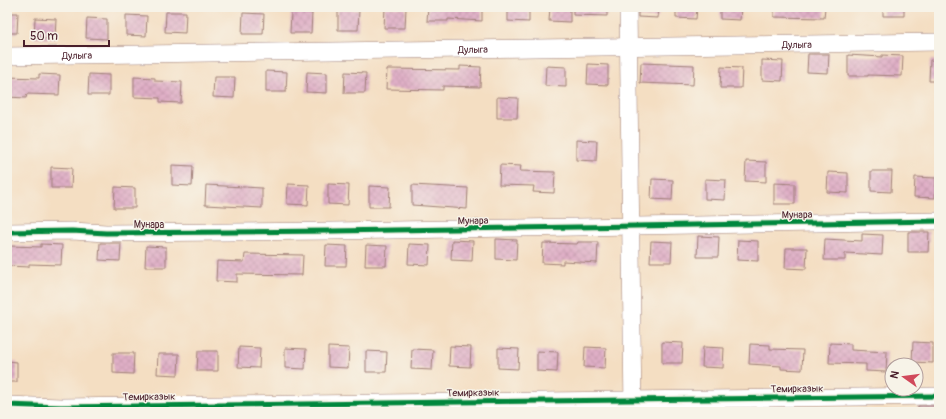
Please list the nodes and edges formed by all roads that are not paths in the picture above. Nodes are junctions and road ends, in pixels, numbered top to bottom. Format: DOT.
graph roads {
  1 [pos="628,7"];
  2 [pos="939,42"];
  3 [pos="628,47"];
  4 [pos="7,56"];
  5 [pos="939,221"];
  6 [pos="630,226"];
  7 [pos="7,232"];
  8 [pos="939,396"];
  9 [pos="7,405"];
  10 [pos="632,406"];
  1 -- 3 [label="street"];
  2 -- 3 [label="street, Дулыга"];
  3 -- 4 [label="street, Дулыга"];
  3 -- 6 [label="street"];
  5 -- 6 [label="street, Мунара"];
  6 -- 7 [label="street, Мунара"];
  6 -- 10 [label="street"];
  8 -- 10 [label="street, Темирказык"];
  9 -- 10 [label="street, Темирказык"];
}
